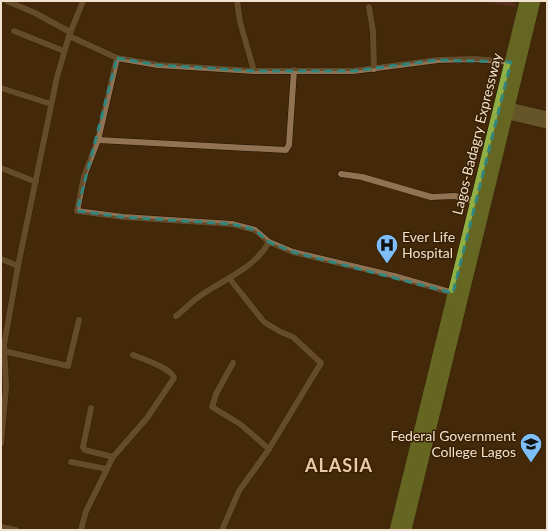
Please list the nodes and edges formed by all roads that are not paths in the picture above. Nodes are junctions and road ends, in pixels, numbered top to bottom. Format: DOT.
graph roads {
  1 [pos="7,1"];
  2 [pos="83,1"];
  3 [pos="237,1"];
  4 [pos="525,1"];
  5 [pos="535,1"];
  6 [pos="369,7"];
  7 [pos="14,31"];
  8 [pos="70,34"];
  9 [pos="64,51"];
  10 [pos="117,58"];
  11 [pos="511,62"];
  12 [pos="374,68"];
  13 [pos="294,70"];
  14 [pos="254,71"];
  15 [pos="1,88"];
  16 [pos="51,104"];
  17 [pos="509,111"];
  18 [pos="547,116"];
  19 [pos="547,124"];
  20 [pos="98,140"];
  21 [pos="1,168"];
  22 [pos="342,174"];
  23 [pos="36,182"];
  24 [pos="476,202"];
  25 [pos="269,242"];
  26 [pos="1,259"];
  27 [pos="18,266"];
  28 [pos="229,278"];
  29 [pos="453,293"];
  30 [pos="176,316"];
  31 [pos="79,320"];
  32 [pos="3,347"];
  33 [pos="133,355"];
  34 [pos="233,363"];
  35 [pos="91,408"];
  36 [pos="1,443"];
  37 [pos="269,449"];
  38 [pos="113,457"];
  39 [pos="71,462"];
  40 [pos="107,469"];
  41 [pos="1,526"];
  42 [pos="16,530"];
  43 [pos="81,530"];
  44 [pos="222,530"];
  45 [pos="395,530"];
  46 [pos="406,530"];
  1 -- 8 [label="street"];
  2 -- 8 [label="street"];
  3 -- 14 [label="street"];
  4 -- 11 [label="highway, Lagos-Badagry Expressway"];
  5 -- 17 [label="highway, Lagos-Badagry Expressway"];
  6 -- 12 [label="street"];
  7 -- 9 [label="street"];
  8 -- 9 [label="street"];
  8 -- 10 [label="street"];
  9 -- 16 [label="street"];
  10 -- 14 [label="street"];
  10 -- 20 [label="street"];
  11 -- 12 [label="street"];
  11 -- 24 [label="highway, Lagos-Badagry Expressway"];
  12 -- 13 [label="street"];
  13 -- 14 [label="street"];
  13 -- 20 [label="street"];
  15 -- 16 [label="street"];
  16 -- 23 [label="street"];
  17 -- 18 [label="main road"];
  17 -- 19 [label="main road"];
  17 -- 46 [label="highway, Lagos-Badagry Expressway"];
  20 -- 25 [label="street"];
  21 -- 23 [label="street"];
  22 -- 24 [label="street"];
  23 -- 27 [label="street"];
  24 -- 29 [label="highway, Lagos-Badagry Expressway"];
  25 -- 28 [label="street"];
  25 -- 29 [label="street"];
  26 -- 27 [label="street"];
  27 -- 32 [label="street"];
  28 -- 30 [label="street"];
  28 -- 37 [label="street"];
  29 -- 45 [label="highway, Lagos-Badagry Expressway"];
  31 -- 32 [label="street"];
  32 -- 36 [label="street"];
  33 -- 38 [label="street"];
  34 -- 37 [label="street"];
  35 -- 38 [label="street"];
  37 -- 44 [label="street"];
  38 -- 40 [label="street"];
  39 -- 40 [label="street"];
  40 -- 43 [label="street"];
  41 -- 42 [label="street"];
}
